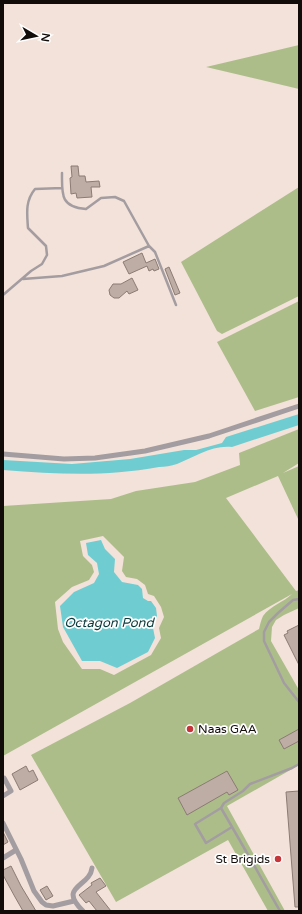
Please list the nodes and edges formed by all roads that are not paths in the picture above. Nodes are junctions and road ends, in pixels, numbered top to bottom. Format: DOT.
graph roads {
  1 [pos="62,173"];
  2 [pos="62,188"];
  3 [pos="149,246"];
  4 [pos="22,279"];
  5 [pos="3,295"];
  6 [pos="176,305"];
  7 [pos="299,406"];
  8 [pos="3,454"];
  9 [pos="299,599"];
  10 [pos="299,702"];
  11 [pos="299,764"];
  12 [pos="4,778"];
  13 [pos="3,796"];
  14 [pos="221,808"];
  15 [pos="3,823"];
  16 [pos="232,827"];
  17 [pos="16,850"];
  18 [pos="3,858"];
  19 [pos="92,868"];
  20 [pos="74,901"];
  21 [pos="83,911"];
  22 [pos="280,911"];
  1 -- 2 [label="lane"];
  2 -- 3 [label="lane"];
  2 -- 4 [label="lane"];
  3 -- 4 [label="lane"];
  3 -- 6 [label="lane"];
  4 -- 5 [label="lane"];
  7 -- 8 [label="street"];
  9 -- 10 [label="lane"];
  11 -- 14 [label="lane"];
  12 -- 13 [label="street"];
  14 -- 16 [label="lane"];
  14 -- 16 [label="lane"];
  15 -- 17 [label="street"];
  16 -- 22 [label="lane"];
  17 -- 18 [label="street"];
  17 -- 20 [label="street"];
  19 -- 20 [label="street"];
  20 -- 21 [label="street"];
}
